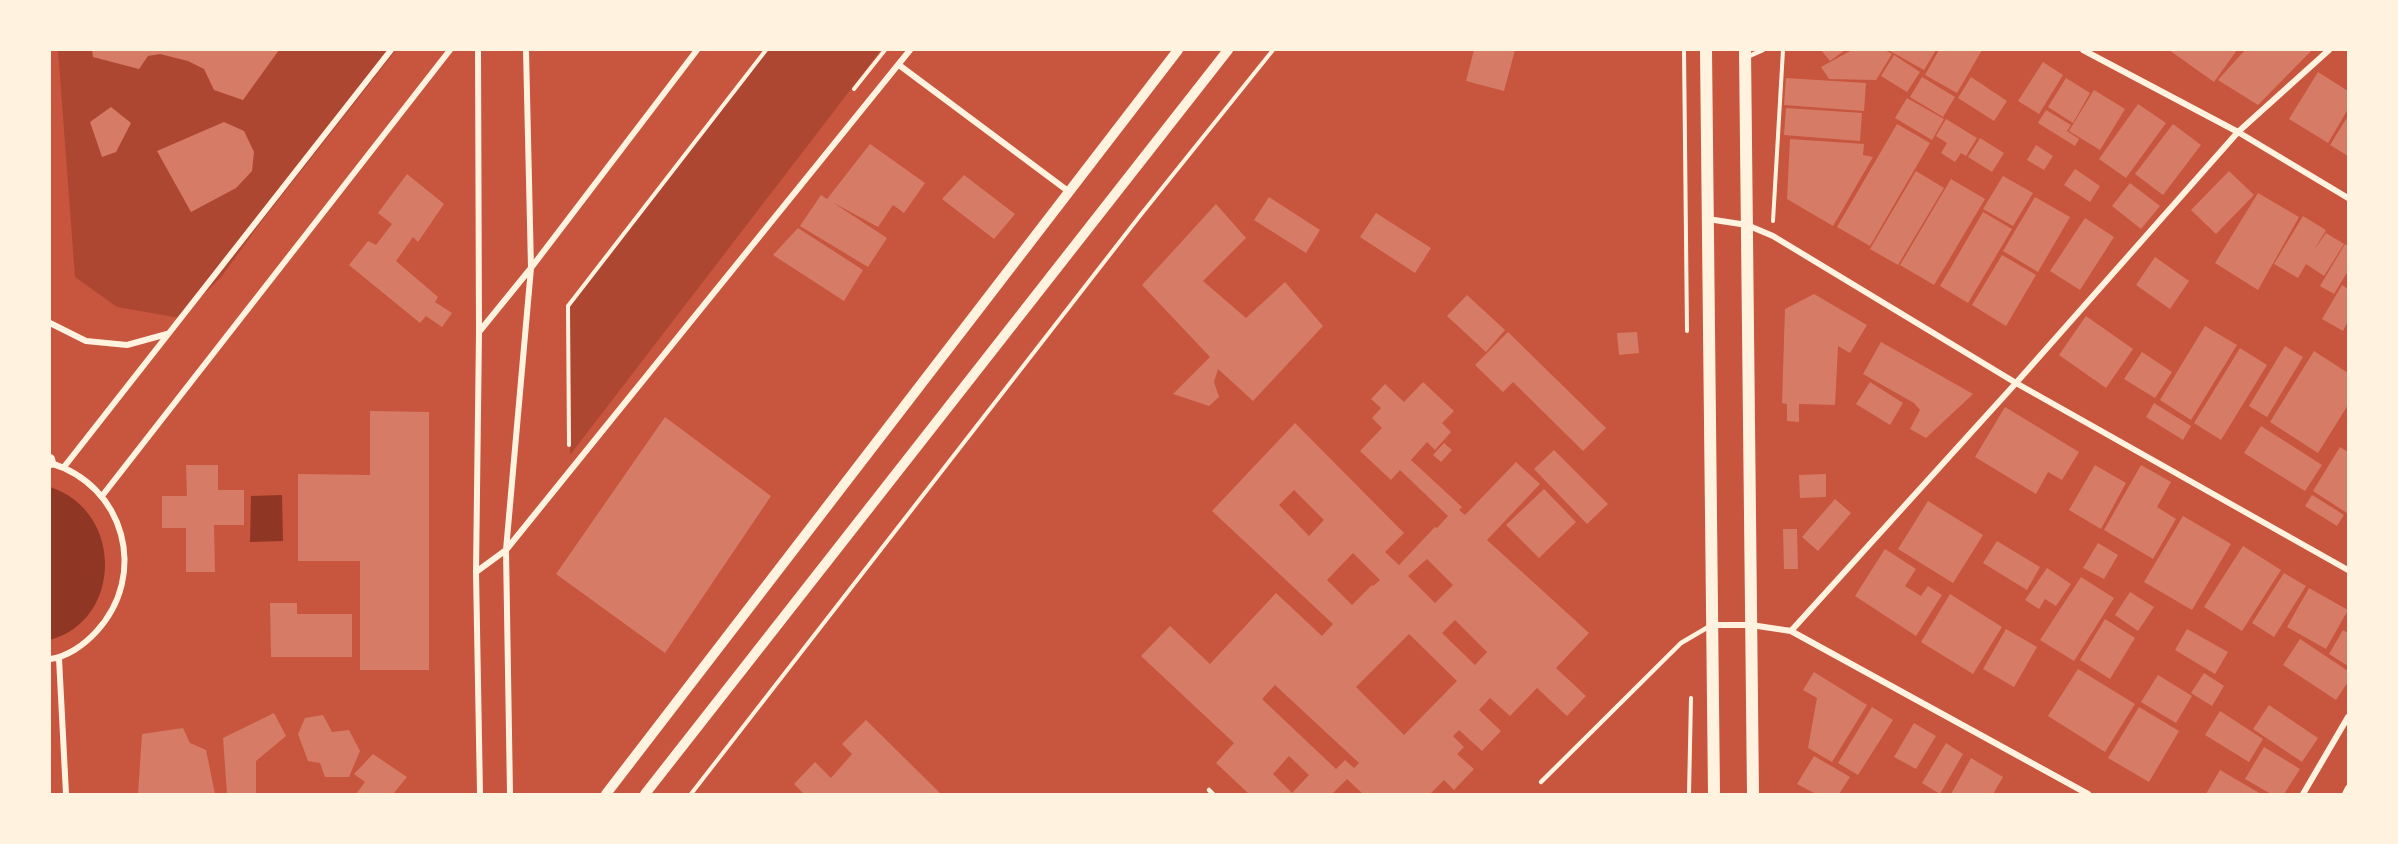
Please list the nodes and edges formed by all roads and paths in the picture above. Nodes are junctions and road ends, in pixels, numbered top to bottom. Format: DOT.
graph roads {
  1 [pos="391,50"];
  2 [pos="450,50"];
  3 [pos="478,50"];
  4 [pos="526,50"];
  5 [pos="697,50"];
  6 [pos="766,50"];
  7 [pos="885,50"];
  8 [pos="910,50"];
  9 [pos="1178,50"];
  10 [pos="1228,50"];
  11 [pos="1273,50"];
  12 [pos="1706,50"];
  13 [pos="1763,50"];
  14 [pos="1783,50"];
  15 [pos="2083,50"];
  16 [pos="2329,50"];
  17 [pos="1745,54"];
  18 [pos="899,65"];
  19 [pos="849,97"];
  20 [pos="2238,132"];
  21 [pos="1068,191"];
  22 [pos="2349,198"];
  23 [pos="1708,219"];
  24 [pos="1747,225"];
  25 [pos="1773,237"];
  26 [pos="531,268"];
  27 [pos="50,323"];
  28 [pos="479,332"];
  29 [pos="168,334"];
  30 [pos="2016,383"];
  31 [pos="570,446"];
  32 [pos="50,461"];
  33 [pos="64,467"];
  34 [pos="102,496"];
  35 [pos="506,550"];
  36 [pos="2349,570"];
  37 [pos="476,572"];
  38 [pos="1712,625"];
  39 [pos="1751,625"];
  40 [pos="1791,631"];
  41 [pos="59,658"];
  42 [pos="50,659"];
  43 [pos="2349,717"];
  44 [pos="1541,782"];
  45 [pos="2349,788"];
  46 [pos="1209,789"];
  47 [pos="66,795"];
  48 [pos="480,795"];
  49 [pos="510,795"];
  50 [pos="606,795"];
  51 [pos="645,795"];
  52 [pos="691,795"];
  53 [pos="1214,795"];
  54 [pos="1714,795"];
  55 [pos="1753,795"];
  56 [pos="2088,795"];
  57 [pos="2303,795"];
  58 [pos="2345,795"];
  1 -- 29 [label="street"];
  2 -- 34 [label="street"];
  3 -- 28 [label="street"];
  4 -- 26 [label="street"];
  5 -- 26 [label="street"];
  6 -- 31 [label="path"];
  7 -- 19 [label="path"];
  8 -- 18 [label="street"];
  9 -- 21 [label="street"];
  10 -- 51 [label="street"];
  11 -- 52 [label="path"];
  12 -- 23 [label="main road"];
  13 -- 17 [label="lane"];
  14 -- 25 [label="path"];
  15 -- 20 [label="street"];
  16 -- 20 [label="street"];
  17 -- 24 [label="main road"];
  18 -- 21 [label="street"];
  18 -- 35 [label="street"];
  20 -- 22 [label="street"];
  20 -- 30 [label="street"];
  21 -- 50 [label="street"];
  23 -- 24 [label="street"];
  23 -- 38 [label="main road"];
  24 -- 25 [label="street"];
  24 -- 39 [label="main road"];
  25 -- 30 [label="street"];
  26 -- 28 [label="street"];
  26 -- 35 [label="street"];
  27 -- 29 [label="street"];
  28 -- 37 [label="street"];
  29 -- 33 [label="street"];
  30 -- 36 [label="street"];
  30 -- 40 [label="street"];
  32 -- 33 [label="street"];
  33 -- 34 [label="street"];
  34 -- 41 [label="street"];
  35 -- 37 [label="street"];
  35 -- 49 [label="street"];
  37 -- 48 [label="street"];
  38 -- 39 [label="street"];
  38 -- 44 [label="lane"];
  38 -- 54 [label="main road"];
  39 -- 40 [label="street"];
  39 -- 55 [label="main road"];
  40 -- 56 [label="street"];
  41 -- 42 [label="street"];
  41 -- 47 [label="street"];
  43 -- 57 [label="street"];
  45 -- 58 [label="street"];
  46 -- 53 [label="lane"];
}
